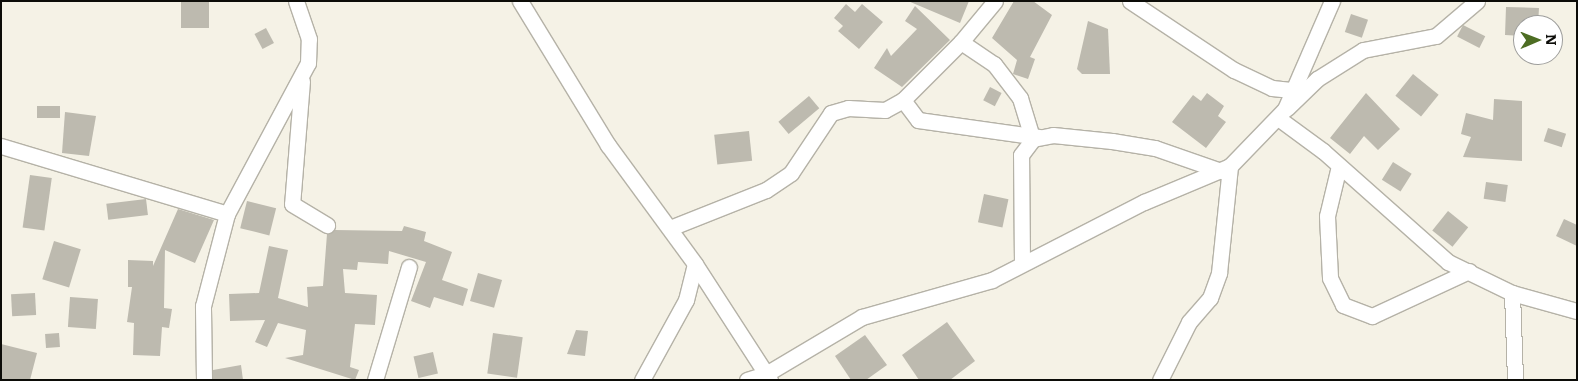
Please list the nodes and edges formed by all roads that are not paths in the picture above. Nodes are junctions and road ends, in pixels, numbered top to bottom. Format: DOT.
graph roads {
  1 [pos="296,1"];
  2 [pos="520,1"];
  3 [pos="995,1"];
  4 [pos="1130,1"];
  5 [pos="1332,1"];
  6 [pos="1477,1"];
  7 [pos="961,42"];
  8 [pos="302,79"];
  9 [pos="1291,90"];
  10 [pos="903,100"];
  11 [pos="1282,113"];
  12 [pos="1035,136"];
  13 [pos="1,146"];
  14 [pos="1339,166"];
  15 [pos="1225,168"];
  16 [pos="227,214"];
  17 [pos="327,224"];
  18 [pos="670,228"];
  19 [pos="1022,263"];
  20 [pos="695,264"];
  21 [pos="408,267"];
  22 [pos="1469,271"];
  23 [pos="1512,293"];
  24 [pos="1577,311"];
  25 [pos="768,377"];
  26 [pos="204,380"];
  27 [pos="375,380"];
  28 [pos="642,380"];
  29 [pos="747,380"];
  30 [pos="1160,380"];
  31 [pos="1515,380"];
  1 -- 8 [label="street"];
  2 -- 18 [label="street"];
  3 -- 7 [label="street"];
  4 -- 9 [label="street"];
  5 -- 9 [label="street"];
  6 -- 11 [label="street"];
  7 -- 10 [label="street"];
  7 -- 12 [label="street"];
  8 -- 16 [label="street"];
  8 -- 17 [label="street"];
  9 -- 11 [label="street"];
  10 -- 12 [label="street"];
  10 -- 18 [label="street"];
  11 -- 14 [label="street"];
  11 -- 15 [label="street"];
  12 -- 15 [label="street"];
  12 -- 19 [label="street"];
  13 -- 16 [label="street"];
  14 -- 22 [label="street"];
  14 -- 22 [label="street"];
  15 -- 19 [label="street"];
  15 -- 30 [label="street"];
  16 -- 26 [label="street"];
  18 -- 20 [label="street"];
  19 -- 25 [label="street"];
  20 -- 25 [label="street"];
  20 -- 28 [label="street"];
  21 -- 27 [label="street"];
  22 -- 23 [label="street"];
  23 -- 24 [label="street"];
  23 -- 31 [label="street"];
  25 -- 29 [label="street"];
}
